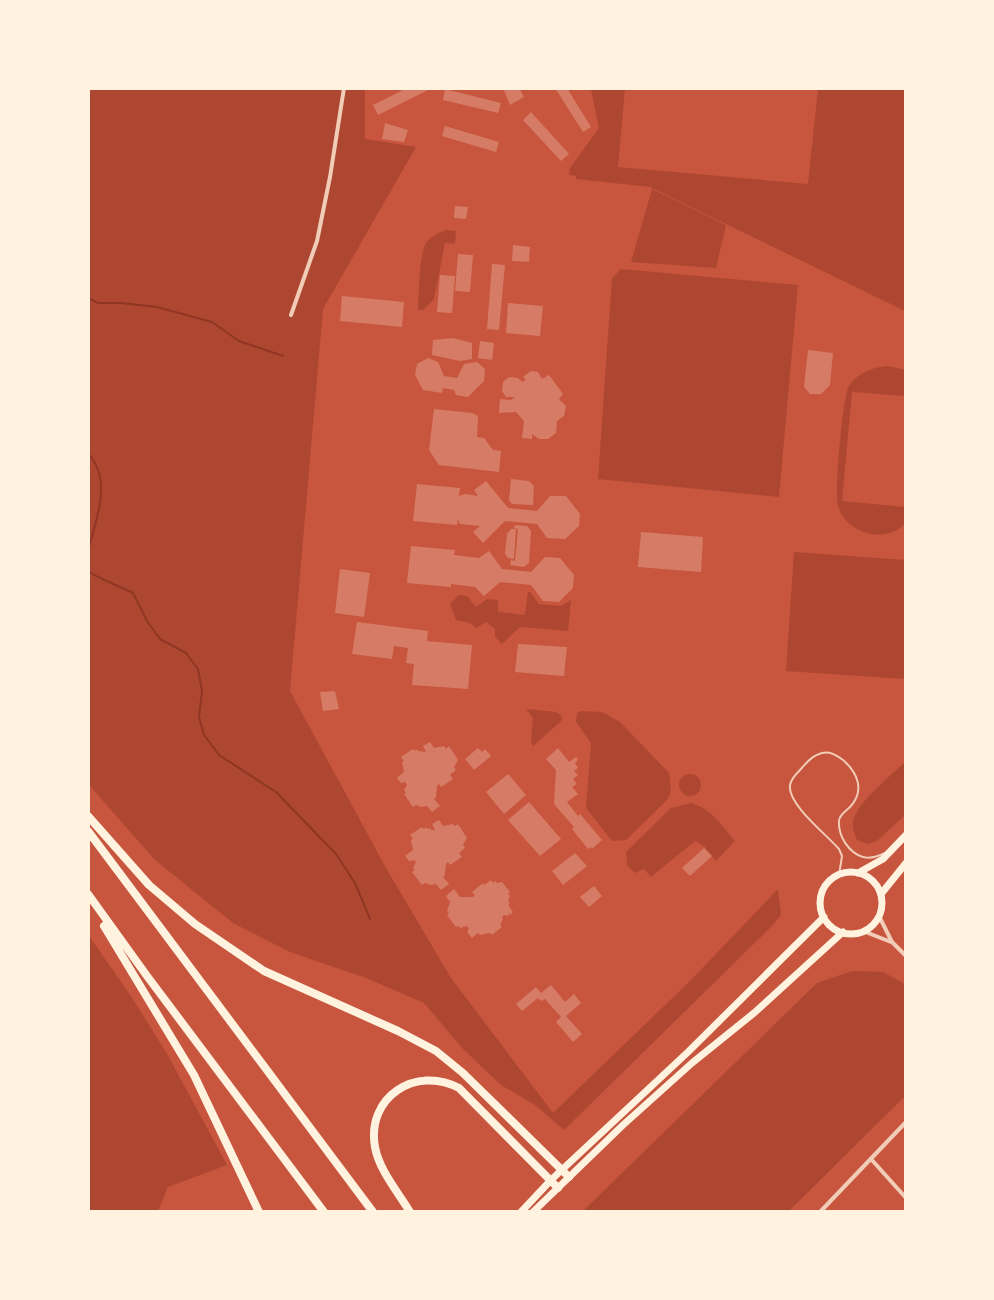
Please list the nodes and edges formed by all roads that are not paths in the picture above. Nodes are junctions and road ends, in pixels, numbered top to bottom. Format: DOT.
graph roads {
  1 [pos="344,88"];
  2 [pos="291,315"];
  3 [pos="88,816"];
  4 [pos="88,831"];
  5 [pos="906,835"];
  6 [pos="889,852"];
  7 [pos="906,863"];
  8 [pos="858,873"];
  9 [pos="839,875"];
  10 [pos="881,894"];
  11 [pos="88,896"];
  12 [pos="879,916"];
  13 [pos="824,917"];
  14 [pos="843,932"];
  15 [pos="860,932"];
  16 [pos="892,942"];
  17 [pos="906,956"];
  18 [pos="906,1122"];
  19 [pos="871,1159"];
  20 [pos="562,1170"];
  21 [pos="569,1177"];
  22 [pos="551,1180"];
  23 [pos="558,1188"];
  24 [pos="906,1198"];
  25 [pos="259,1212"];
  26 [pos="324,1212"];
  27 [pos="373,1212"];
  28 [pos="410,1212"];
  29 [pos="521,1212"];
  30 [pos="534,1212"];
  31 [pos="820,1212"];
  1 -- 2 [label="street"];
  3 -- 20 [label="highway"];
  4 -- 27 [label="highway"];
  5 -- 6 [label="main road"];
  6 -- 8 [label="main road"];
  6 -- 9 [label="lane"];
  7 -- 10 [label="main road"];
  8 -- 9 [label="main road"];
  8 -- 10 [label="main road"];
  9 -- 13 [label="main road"];
  10 -- 12 [label="main road"];
  11 -- 25 [label="highway"];
  11 -- 26 [label="highway"];
  12 -- 15 [label="main road"];
  12 -- 16 [label="street"];
  13 -- 14 [label="main road"];
  13 -- 20 [label="main road"];
  14 -- 15 [label="main road"];
  14 -- 21 [label="main road"];
  15 -- 16 [label="street"];
  16 -- 17 [label="street"];
  18 -- 19 [label="street"];
  19 -- 24 [label="street"];
  19 -- 31 [label="street"];
  20 -- 21 [label="highway"];
  20 -- 22 [label="main road"];
  21 -- 23 [label="main road"];
  22 -- 23 [label="highway"];
  22 -- 28 [label="highway"];
  22 -- 29 [label="main road"];
  23 -- 30 [label="main road"];
}
